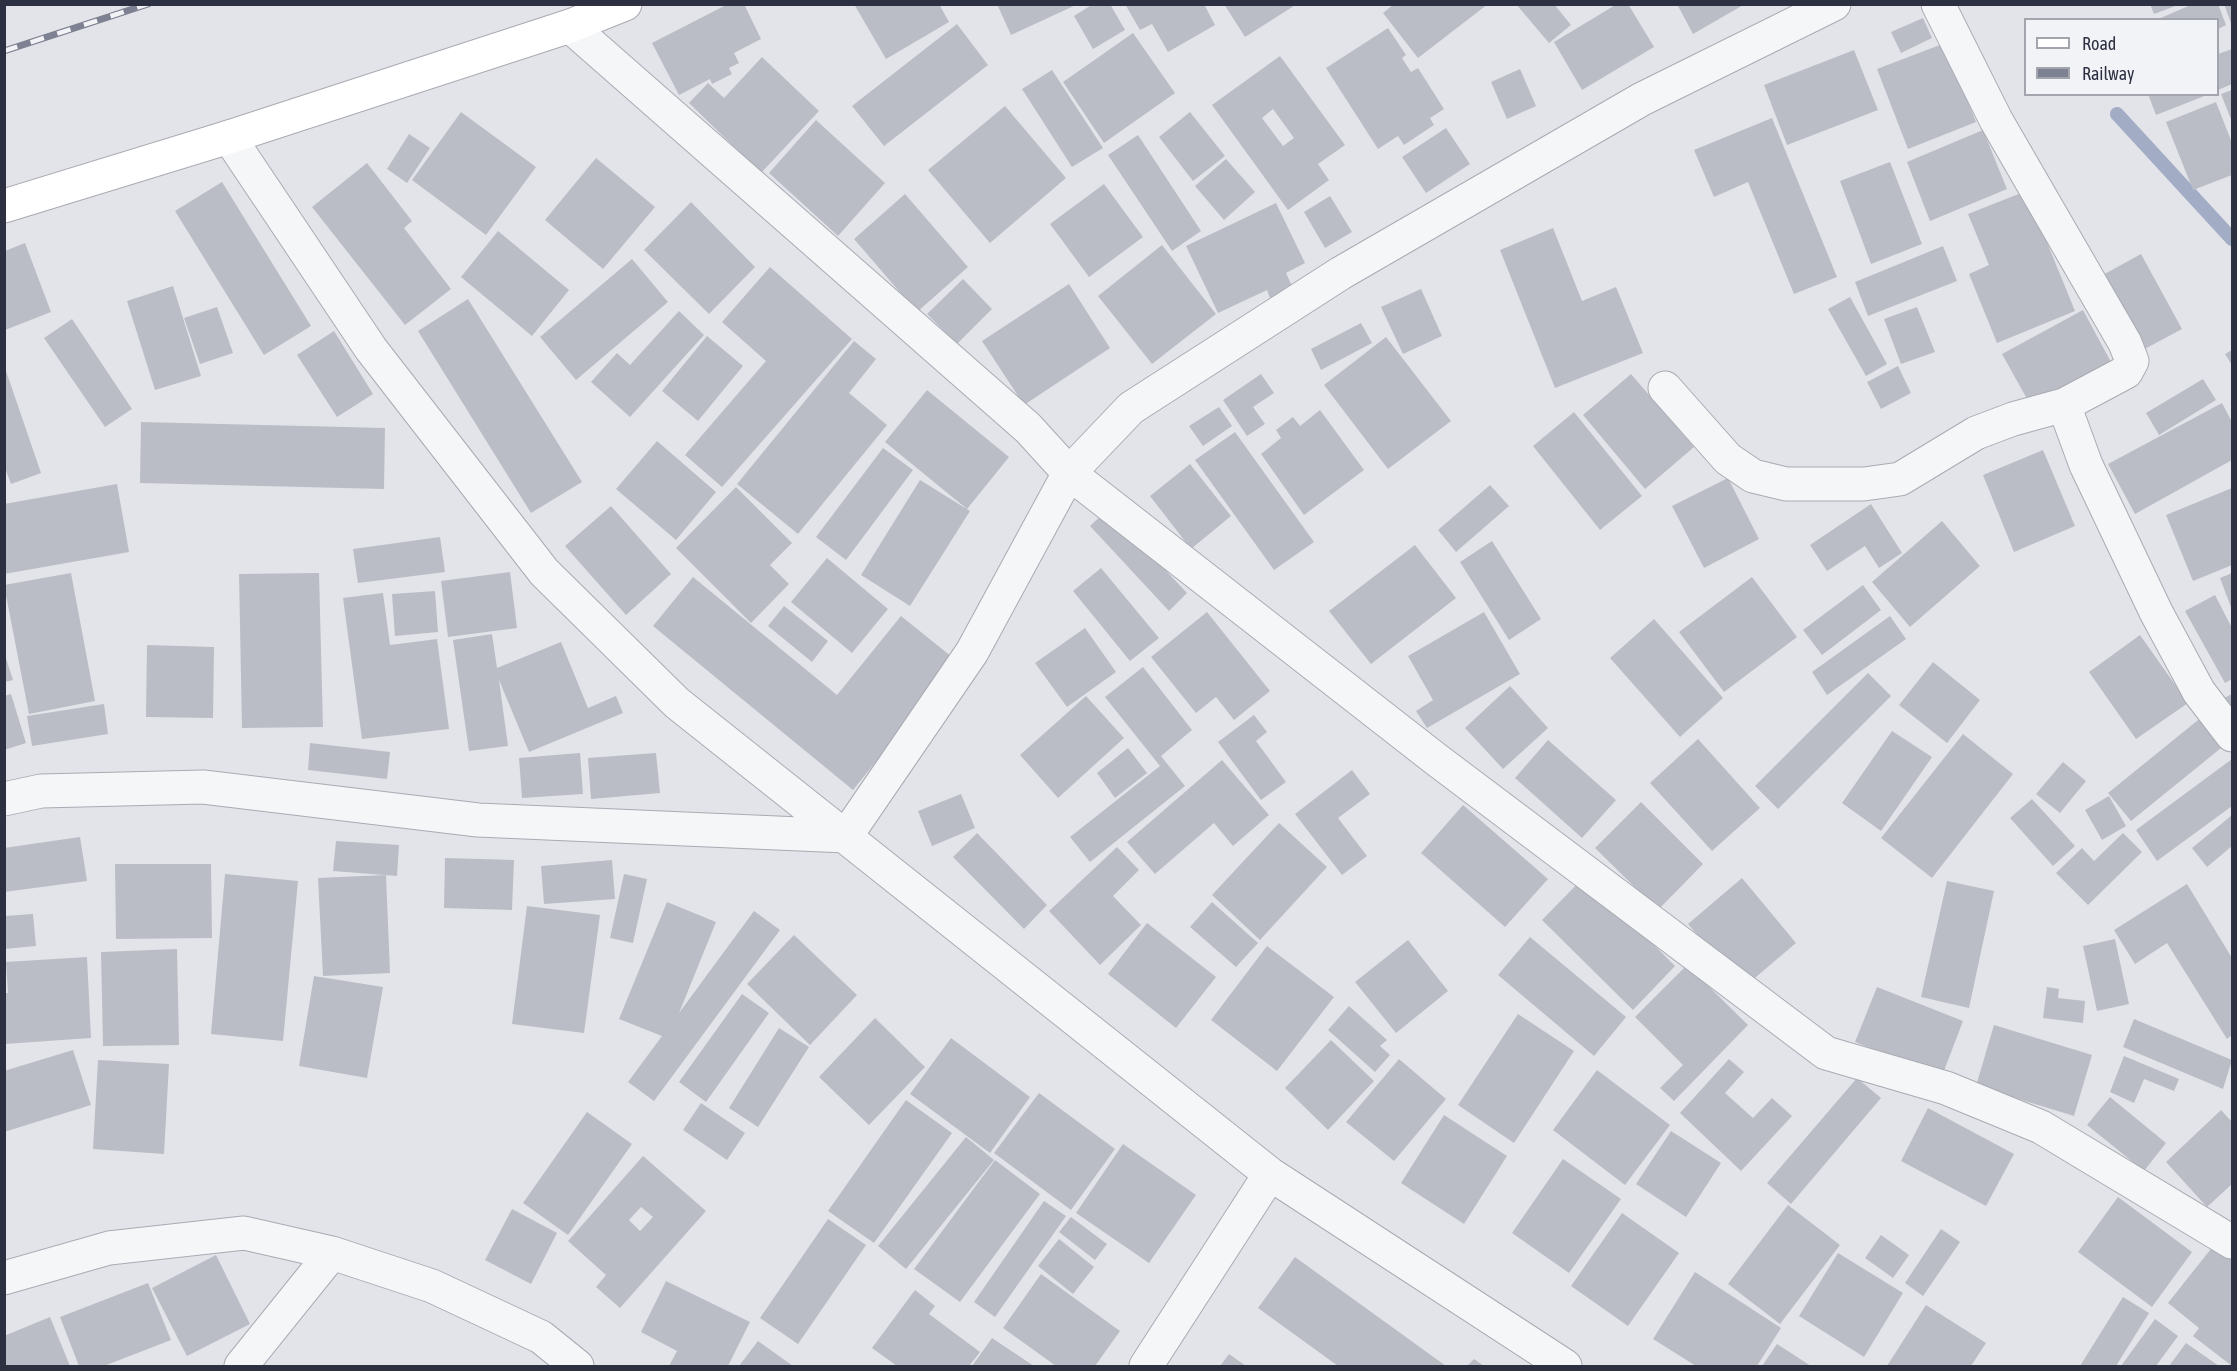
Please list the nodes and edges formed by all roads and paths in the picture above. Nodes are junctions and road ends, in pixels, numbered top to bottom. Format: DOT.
graph roads {
  1 [pos="625,4"];
  2 [pos="1834,4"];
  3 [pos="1938,4"];
  4 [pos="570,26"];
  5 [pos="229,137"];
  6 [pos="4,206"];
  7 [pos="1665,388"];
  8 [pos="2064,405"];
  9 [pos="1069,473"];
  10 [pos="2232,735"];
  11 [pos="4,799"];
  12 [pos="846,836"];
  13 [pos="1270,1174"];
  14 [pos="2232,1242"];
  15 [pos="332,1253"];
  16 [pos="4,1278"];
  17 [pos="241,1366"];
  18 [pos="577,1366"];
  19 [pos="1146,1366"];
  20 [pos="1565,1366"];
  1 -- 4 [label="main road"];
  2 -- 9 [label="street"];
  3 -- 8 [label="street"];
  4 -- 5 [label="main road"];
  4 -- 9 [label="street"];
  5 -- 6 [label="main road"];
  5 -- 12 [label="street"];
  7 -- 8 [label="street"];
  8 -- 10 [label="street"];
  9 -- 12 [label="street"];
  9 -- 14 [label="street"];
  11 -- 12 [label="street"];
  12 -- 13 [label="street"];
  13 -- 19 [label="street"];
  13 -- 20 [label="street"];
  15 -- 16 [label="street"];
  15 -- 17 [label="street"];
  15 -- 18 [label="street"];
}
